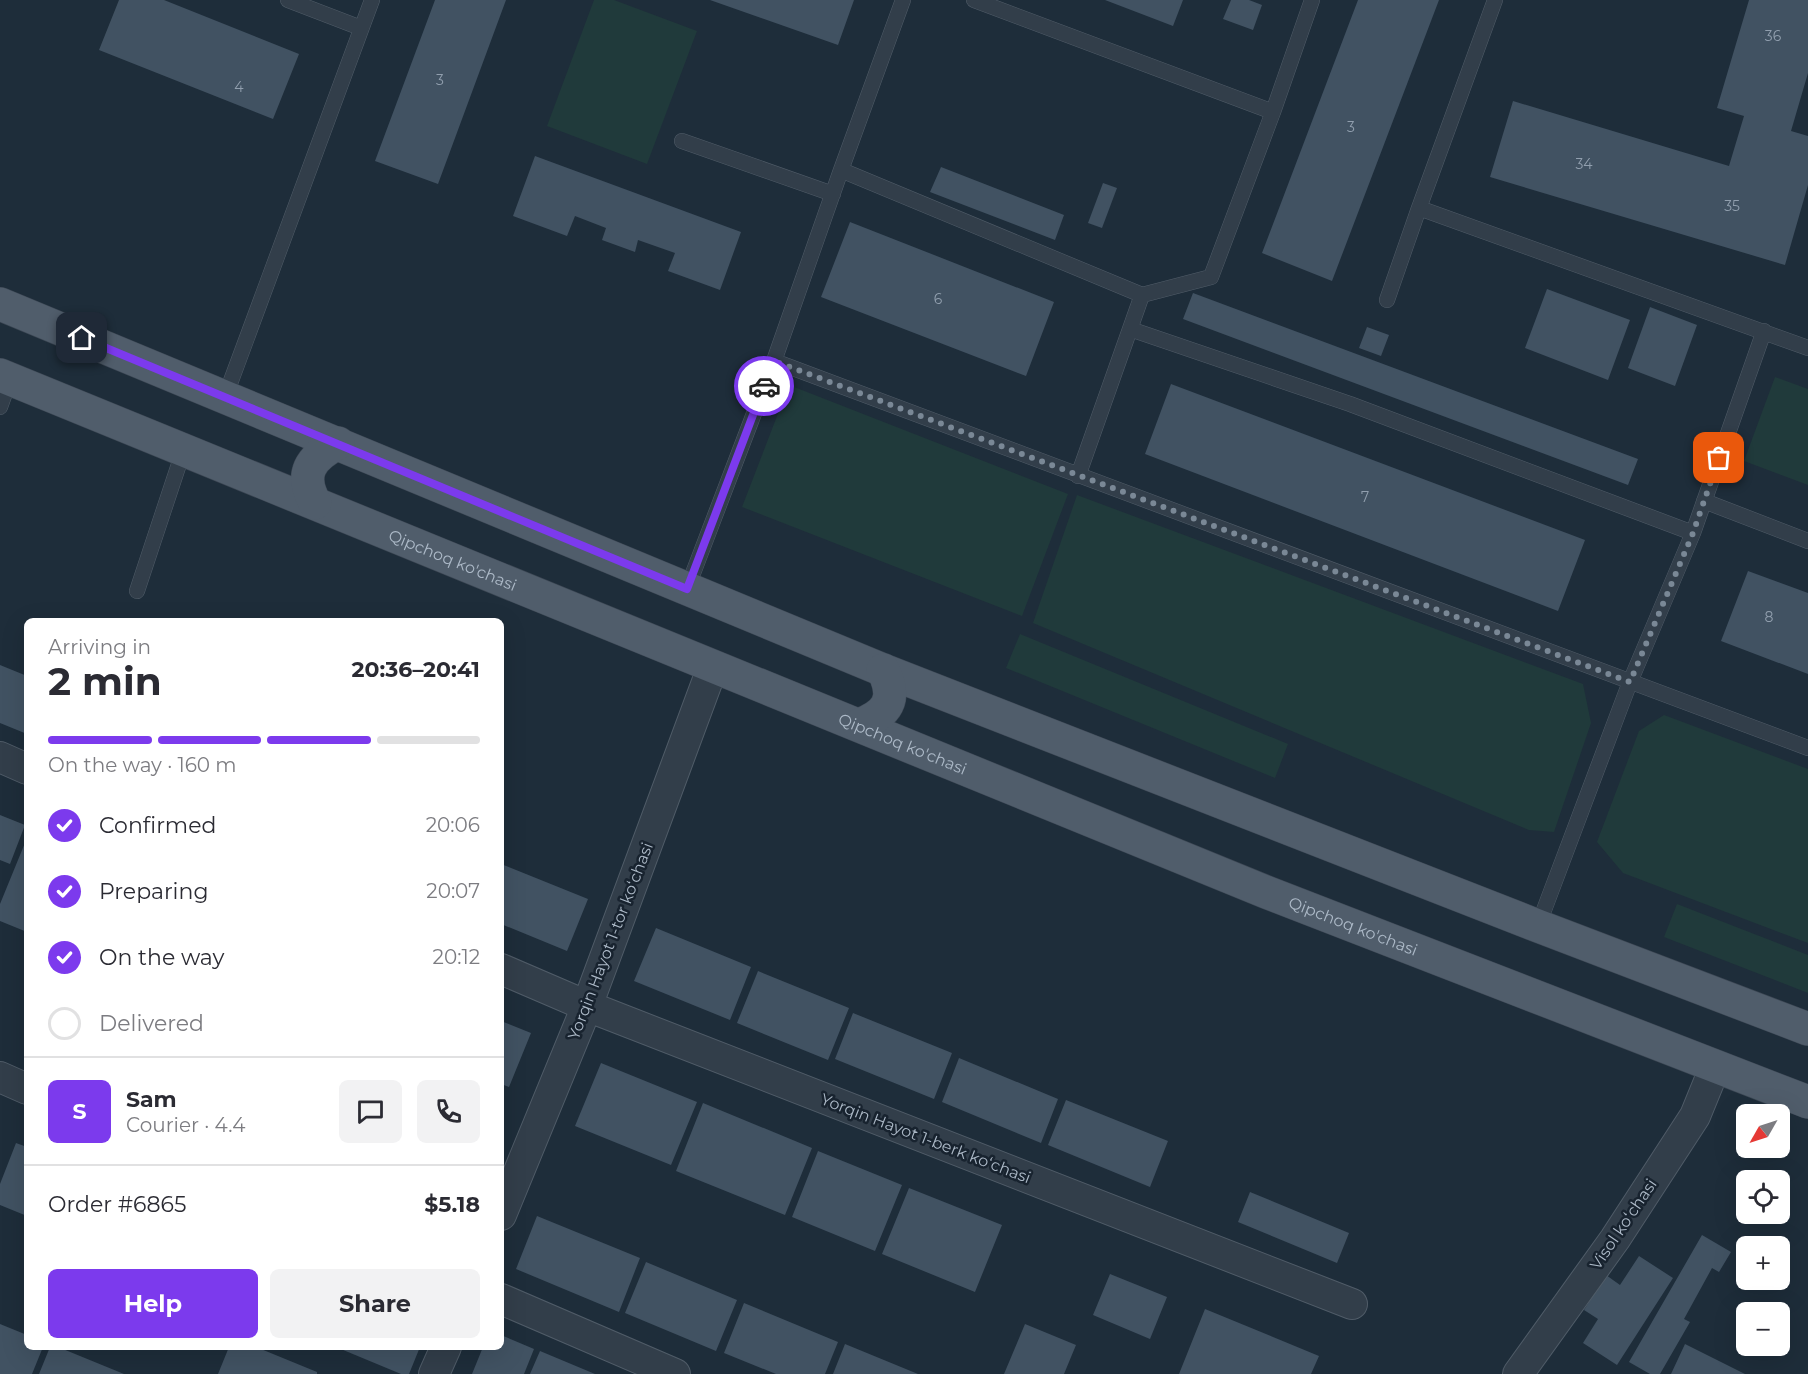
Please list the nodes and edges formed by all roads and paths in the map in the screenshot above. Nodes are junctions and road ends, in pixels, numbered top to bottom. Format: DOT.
graph roads {
  1 [pos="288,0"];
  2 [pos="372,0"];
  3 [pos="903,0"];
  4 [pos="974,0"];
  5 [pos="1312,0"];
  6 [pos="1495,0"];
  7 [pos="361,28"];
  8 [pos="1273,112"];
  9 [pos="682,141"];
  10 [pos="841,170"];
  11 [pos="833,194"];
  12 [pos="1419,208"];
  13 [pos="1142,296"];
  14 [pos="1387,300"];
  15 [pos="0,304"];
  16 [pos="1130,329"];
  17 [pos="1764,331"];
  18 [pos="1808,348"];
  19 [pos="774,361"];
  20 [pos="3,387"];
  21 [pos="225,397"];
  22 [pos="338,444"];
  23 [pos="184,449"];
  24 [pos="1078,476"];
  25 [pos="1704,501"];
  26 [pos="315,503"];
  27 [pos="1693,533"];
  28 [pos="1808,541"];
  29 [pos="687,589"];
  30 [pos="137,591"];
  31 [pos="713,666"];
  32 [pos="883,670"];
  33 [pos="1630,682"];
  34 [pos="859,725"];
  35 [pos="1808,748"];
  36 [pos="0,757"];
  37 [pos="24,768"];
  38 [pos="1538,926"];
  39 [pos="504,970"];
  40 [pos="587,1006"];
  41 [pos="1808,1029"];
  42 [pos="1715,1067"];
  43 [pos="0,1077"];
  44 [pos="24,1088"];
  45 [pos="1808,1102"];
  46 [pos="504,1208"];
  47 [pos="504,1300"];
  48 [pos="1352,1304"];
  49 [pos="445,1350"];
  50 [pos="434,1374"];
  51 [pos="675,1374"];
  52 [pos="1518,1374"];
  1 -- 7 [label="lane"];
  2 -- 7 [label="lane"];
  3 -- 10 [label="lane"];
  4 -- 8 [label="lane"];
  5 -- 8 [label="lane"];
  6 -- 12 [label="lane"];
  7 -- 21 [label="lane"];
  8 -- 13 [label="lane"];
  9 -- 11 [label="lane"];
  10 -- 11 [label="lane"];
  10 -- 13 [label="lane"];
  11 -- 19 [label="lane"];
  12 -- 14 [label="lane"];
  12 -- 17 [label="lane"];
  13 -- 16 [label="lane"];
  15 -- 21 [label="main road"];
  16 -- 24 [label="lane"];
  16 -- 27 [label="lane"];
  17 -- 18 [label="lane"];
  17 -- 25 [label="lane"];
  19 -- 24 [label="lane"];
  19 -- 29 [label="lane"];
  20 -- 23 [label="main road, Qipchoq ko'chasi"];
  21 -- 22 [label="main road"];
  22 -- 26 [label="main road"];
  22 -- 29 [label="main road"];
  23 -- 26 [label="main road, Qipchoq ko'chasi"];
  23 -- 30 [label="lane"];
  24 -- 33 [label="lane"];
  25 -- 27 [label="lane"];
  25 -- 28 [label="lane"];
  26 -- 31 [label="main road, Qipchoq ko'chasi"];
  27 -- 33 [label="lane"];
  29 -- 32 [label="main road"];
  31 -- 34 [label="main road, Qipchoq ko'chasi"];
  31 -- 40 [label="street, Yorqin Hayot 1-tor koʻchasi"];
  32 -- 34 [label="main road"];
  32 -- 38 [label="main road"];
  33 -- 35 [label="lane"];
  33 -- 38 [label="lane"];
  34 -- 42 [label="main road, Qipchoq ko'chasi"];
  36 -- 37 [label="street"];
  38 -- 41 [label="main road"];
  39 -- 40 [label="street, Yorqin Hayot 1-berk koʻchasi"];
  40 -- 46 [label="street, Yorqin Hayot 1-tor koʻchasi"];
  40 -- 48 [label="street, Yorqin Hayot 1-berk koʻchasi"];
  42 -- 45 [label="main road, Qipchoq ko'chasi"];
  42 -- 52 [label="street, Visol koʻchasi"];
  43 -- 44 [label="street"];
  47 -- 51 [label="street"];
  49 -- 50 [label="street"];
}
